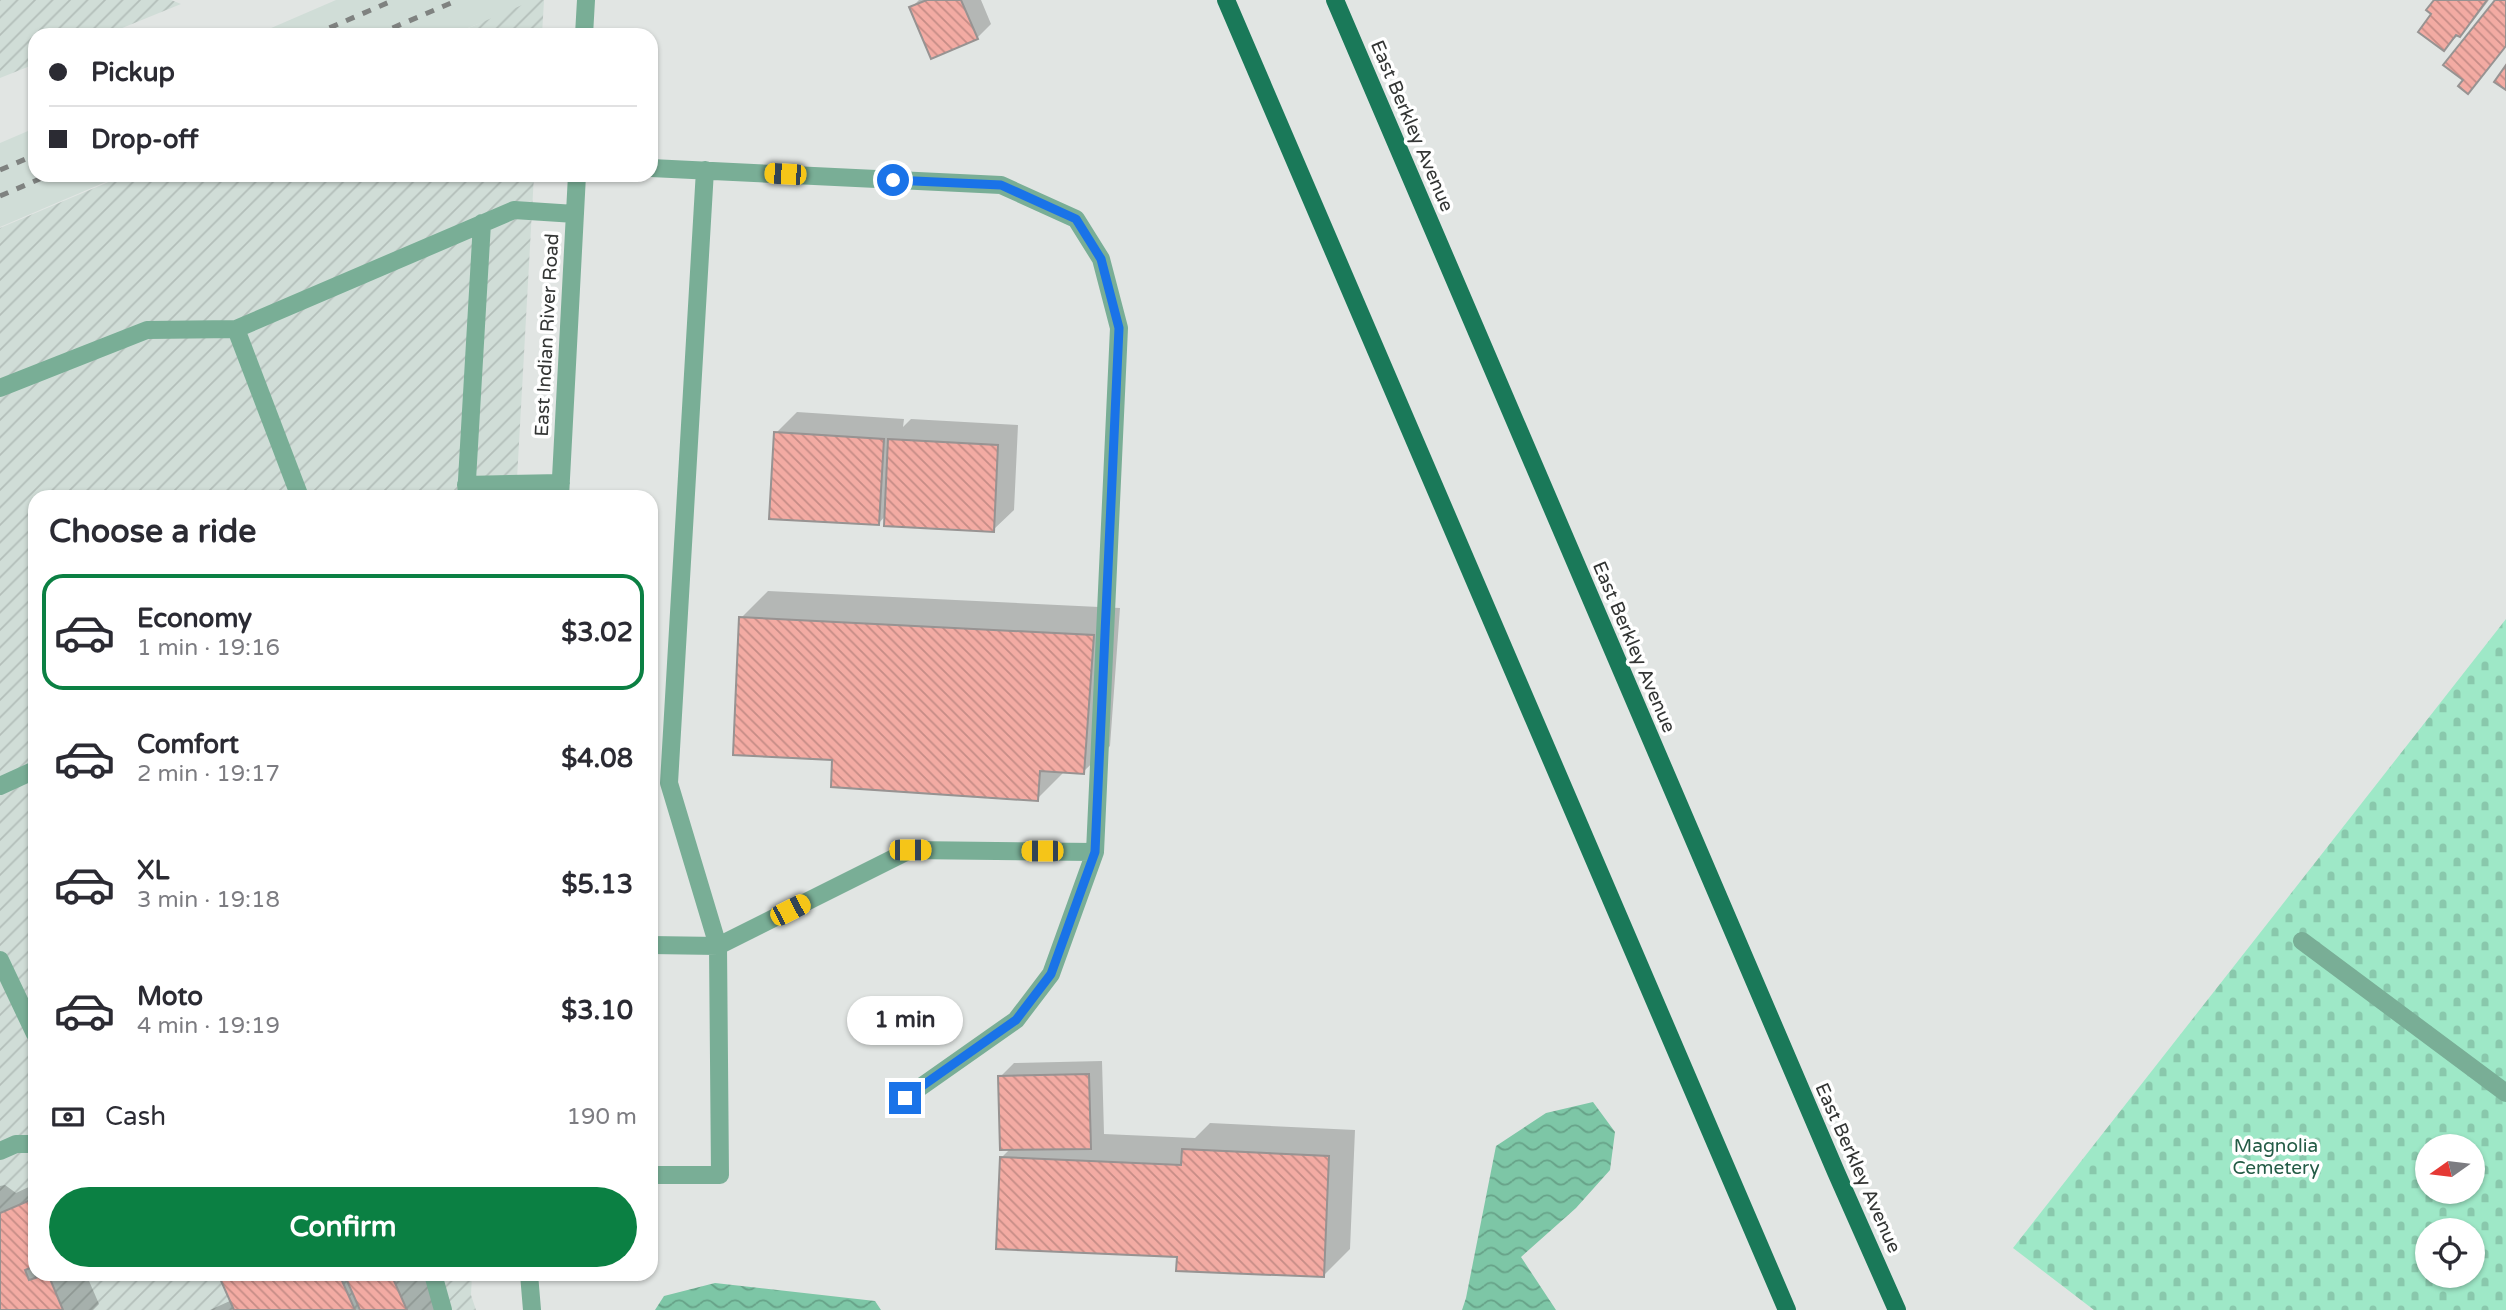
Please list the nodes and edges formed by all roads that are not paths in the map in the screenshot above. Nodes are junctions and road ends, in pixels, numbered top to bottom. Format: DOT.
graph roads {
  1 [pos="586,0"];
  2 [pos="1226,0"];
  3 [pos="1335,0"];
  4 [pos="584,28"];
  5 [pos="658,168"];
  6 [pos="705,170"];
  7 [pos="577,182"];
  8 [pos="575,214"];
  9 [pos="482,223"];
  10 [pos="236,329"];
  11 [pos="0,388"];
  12 [pos="297,490"];
  13 [pos="466,490"];
  14 [pos="561,490"];
  15 [pos="28,773"];
  16 [pos="0,786"];
  17 [pos="1095,852"];
  18 [pos="2302,941"];
  19 [pos="658,945"];
  20 [pos="719,946"];
  21 [pos="0,960"];
  22 [pos="28,1019"];
  23 [pos="2506,1093"];
  24 [pos="905,1098"];
  25 [pos="28,1144"];
  26 [pos="0,1151"];
  27 [pos="658,1175"];
  28 [pos="435,1281"];
  29 [pos="529,1281"];
  30 [pos="443,1310"];
  31 [pos="532,1310"];
  32 [pos="1787,1310"];
  33 [pos="1897,1310"];
  1 -- 4 [label="street"];
  2 -- 32 [label="main road"];
  3 -- 33 [label="main road, East Berkley Avenue"];
  5 -- 6 [label="street"];
  6 -- 17 [label="street"];
  6 -- 20 [label="street"];
  7 -- 8 [label="street, East Indian River Road"];
  8 -- 9 [label="street"];
  8 -- 14 [label="street, East Indian River Road"];
  9 -- 10 [label="street"];
  9 -- 13 [label="street"];
  10 -- 11 [label="street"];
  10 -- 12 [label="street"];
  15 -- 16 [label="street"];
  17 -- 20 [label="street"];
  17 -- 24 [label="street"];
  18 -- 23 [label="street"];
  19 -- 20 [label="street"];
  20 -- 27 [label="street"];
  21 -- 22 [label="street"];
  25 -- 26 [label="street"];
  28 -- 30 [label="street"];
  29 -- 31 [label="street"];
}
